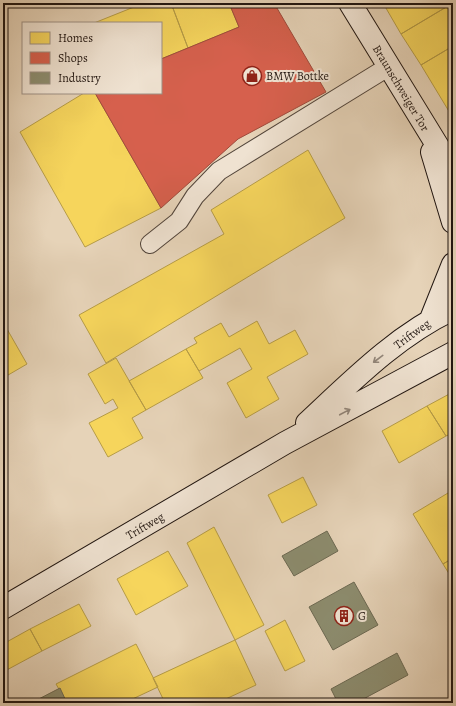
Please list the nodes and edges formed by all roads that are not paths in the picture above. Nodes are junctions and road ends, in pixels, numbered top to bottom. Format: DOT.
graph roads {
  1 [pos="350,3"];
  2 [pos="388,67"];
  3 [pos="425,128"];
  4 [pos="448,164"];
  5 [pos="453,222"];
  6 [pos="150,244"];
  7 [pos="453,264"];
  8 [pos="453,309"];
  9 [pos="432,319"];
  10 [pos="453,353"];
  11 [pos="286,443"];
  12 [pos="3,608"];
  1 -- 2 [label="main road, Braunschweiger Tor"];
  2 -- 3 [label="main road, Braunschweiger Tor"];
  2 -- 6 [label="lane"];
  3 -- 4 [label="main road, Braunschweiger Tor"];
  3 -- 5 [label="main road"];
  7 -- 9 [label="main road"];
  8 -- 9 [label="main road, Triftweg"];
  9 -- 11 [label="main road, Triftweg, one-way"];
  11 -- 10 [label="main road, Triftweg, one-way"];
  11 -- 12 [label="main road, Triftweg"];
}
